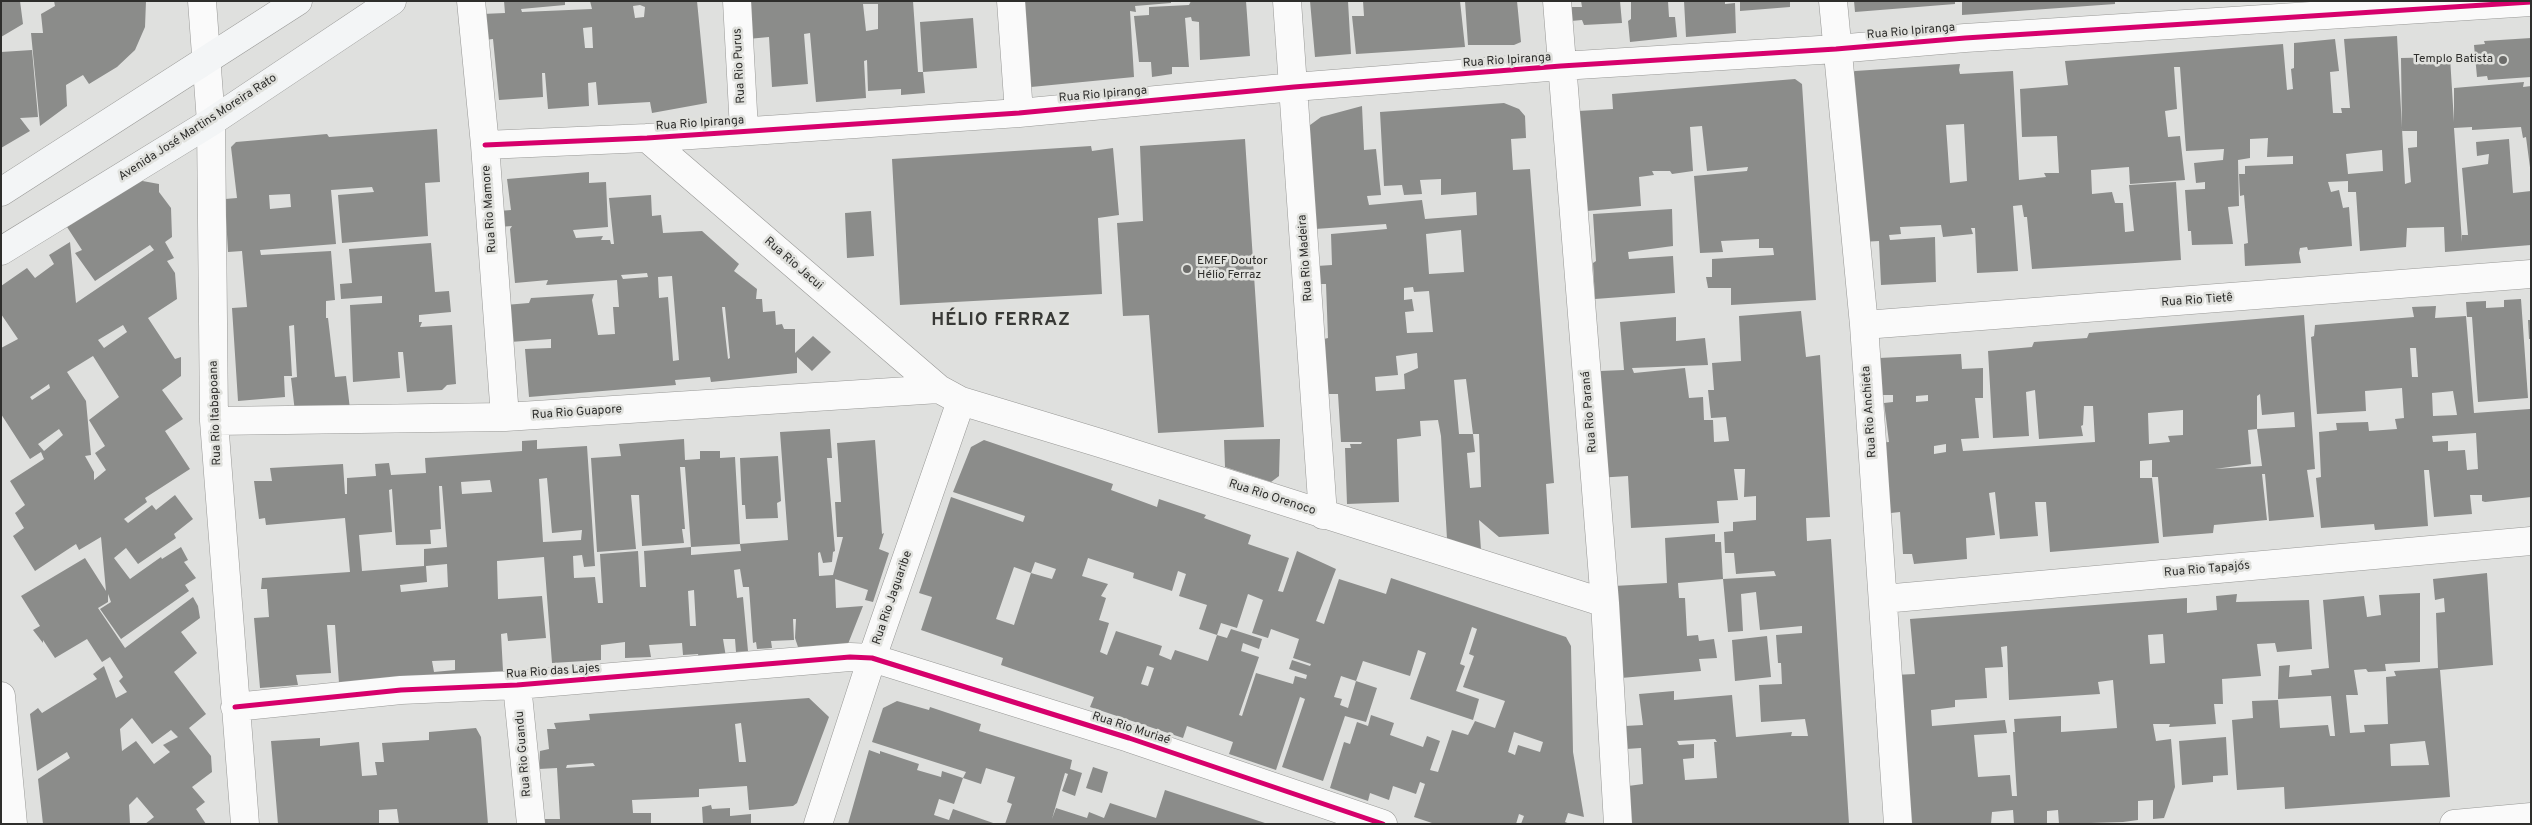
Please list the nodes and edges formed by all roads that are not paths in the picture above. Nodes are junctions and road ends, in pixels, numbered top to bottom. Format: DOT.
graph roads {
  1 [pos="202,1"];
  2 [pos="298,1"];
  3 [pos="392,1"];
  4 [pos="471,1"];
  5 [pos="737,1"];
  6 [pos="1011,1"];
  7 [pos="1288,1"];
  8 [pos="1557,1"];
  9 [pos="1832,1"];
  10 [pos="2531,2"];
  11 [pos="1836,49"];
  12 [pos="208,60"];
  13 [pos="1561,66"];
  14 [pos="1294,87"];
  15 [pos="1019,113"];
  16 [pos="211,122"];
  17 [pos="744,130"];
  18 [pos="647,138"];
  19 [pos="486,144"];
  20 [pos="1,192"];
  21 [pos="1,251"];
  22 [pos="2531,274"];
  23 [pos="1864,325"];
  24 [pos="950,395"];
  25 [pos="505,417"];
  26 [pos="214,421"];
  27 [pos="1323,515"];
  28 [pos="2531,542"];
  29 [pos="1883,599"];
  30 [pos="1605,603"];
  31 [pos="872,658"];
  32 [pos="517,685"];
  33 [pos="1,696"];
  34 [pos="235,707"];
  35 [pos="2531,817"];
  36 [pos="13,824"];
  37 [pos="245,824"];
  38 [pos="531,824"];
  39 [pos="818,824"];
  40 [pos="1383,824"];
  41 [pos="1618,824"];
  42 [pos="1898,824"];
  43 [pos="2454,824"];
  1 -- 12 [label="street, Rua Rio Itabapoana"];
  2 -- 12 [label="street"];
  3 -- 16 [label="street, Avenida José Martins Moreira Rato"];
  4 -- 19 [label="street, Rua Rio Mamore"];
  5 -- 17 [label="street, Rua Rio Purus"];
  6 -- 15 [label="street"];
  7 -- 14 [label="street, Rua Rio Madeira"];
  8 -- 13 [label="street, Rua Rio Paraná"];
  9 -- 11 [label="street, Rua Rio Anchieta"];
  10 -- 11 [label="street, Rua Rio Ipiranga"];
  11 -- 13 [label="street, Rua Rio Ipiranga"];
  11 -- 23 [label="street, Rua Rio Anchieta"];
  12 -- 16 [label="street, Rua Rio Itabapoana"];
  12 -- 20 [label="street"];
  13 -- 14 [label="street, Rua Rio Ipiranga"];
  13 -- 30 [label="street, Rua Rio Paraná"];
  14 -- 15 [label="street, Rua Rio Ipiranga"];
  14 -- 27 [label="street, Rua Rio Madeira"];
  15 -- 17 [label="street, Rua Rio Ipiranga"];
  16 -- 21 [label="street, Avenida José Martins Moreira Rato"];
  16 -- 26 [label="street, Rua Rio Itabapoana"];
  17 -- 18 [label="street, Rua Rio Ipiranga"];
  18 -- 19 [label="street, Rua Rio Ipiranga"];
  18 -- 24 [label="street, Rua Rio Jacui"];
  19 -- 25 [label="street, Rua Rio Mamore"];
  22 -- 23 [label="street, Rua Rio Tietê"];
  23 -- 29 [label="street, Rua Rio Anchieta"];
  24 -- 25 [label="street, Rua Rio Guapore"];
  24 -- 27 [label="street, Rua Rio Orenoco"];
  24 -- 31 [label="street, Rua Rio Jaguaribe"];
  25 -- 26 [label="street, Rua Rio Guapore"];
  26 -- 34 [label="street, Rua Rio Itabapoana"];
  27 -- 30 [label="street, Rua Rio Orenoco"];
  28 -- 29 [label="street, Rua Rio Tapajós"];
  29 -- 42 [label="street, Rua Rio Anchieta"];
  30 -- 41 [label="street, Rua Rio Paraná"];
  31 -- 32 [label="street, Rua Rio das Lajes"];
  31 -- 39 [label="street, Rua Rio Jaguaribe"];
  31 -- 40 [label="street, Rua Rio Muriaé"];
  32 -- 34 [label="street, Rua Rio das Lajes"];
  32 -- 38 [label="street, Rua Rio Guandu"];
  33 -- 36 [label="street"];
  34 -- 37 [label="street, Rua Rio Itabapoana"];
  35 -- 43 [label="street"];
}
